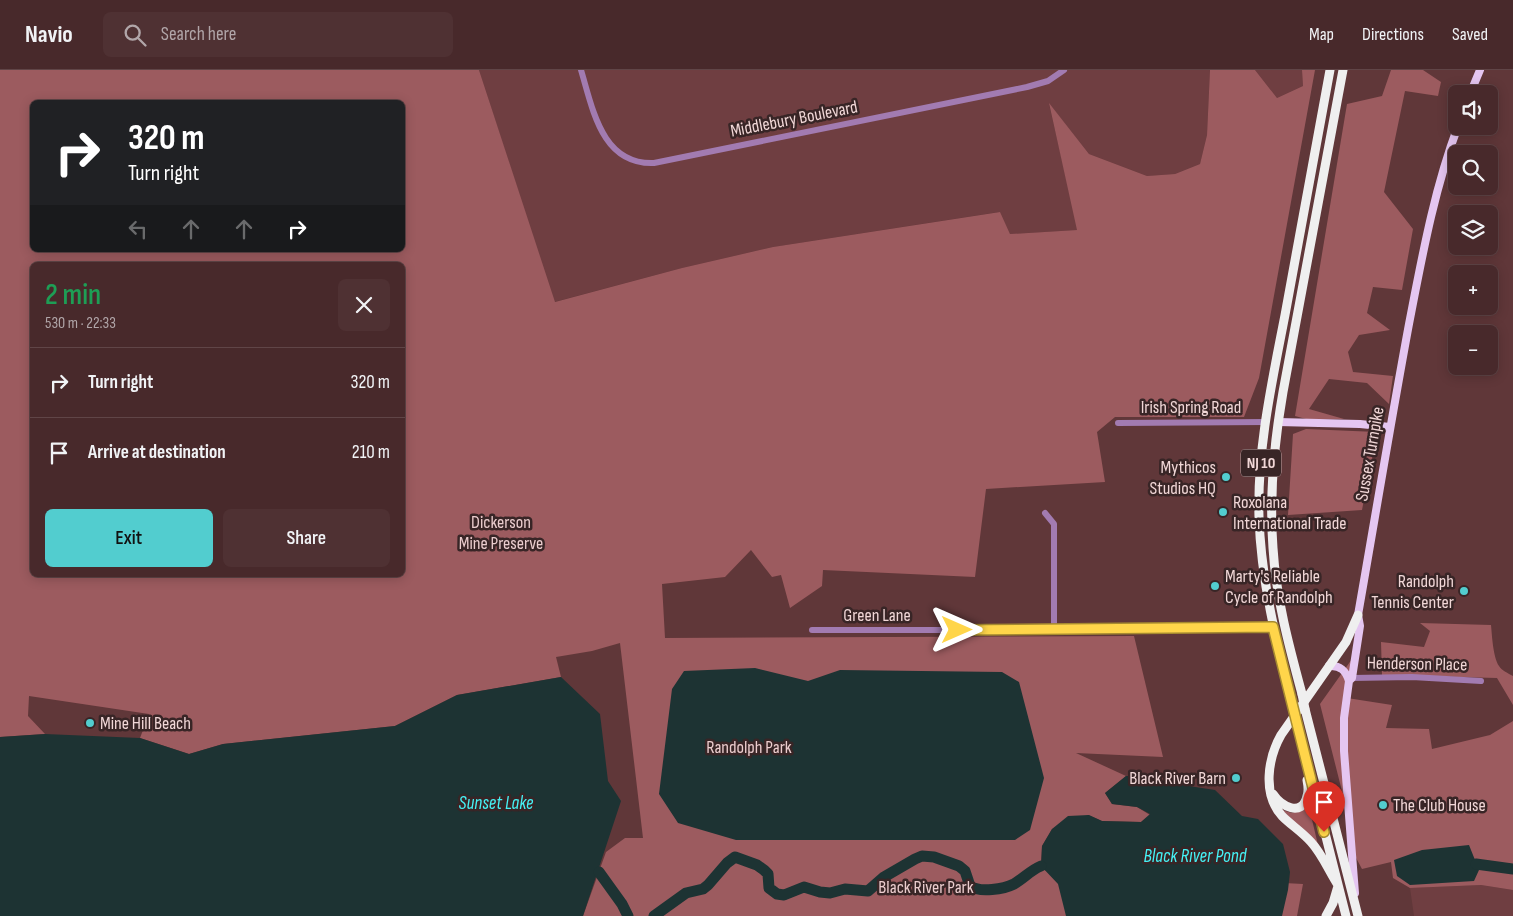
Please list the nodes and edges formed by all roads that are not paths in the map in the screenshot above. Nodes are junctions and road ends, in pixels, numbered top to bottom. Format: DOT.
graph roads {
  1 [pos="581,70"];
  2 [pos="1064,70"];
  3 [pos="1330,70"];
  4 [pos="1343,70"];
  5 [pos="1480,70"];
  6 [pos="1474,85"];
  7 [pos="1455,135"];
  8 [pos="1266,422"];
  9 [pos="1278,422"];
  10 [pos="1118,423"];
  11 [pos="1390,427"];
  12 [pos="1045,512"];
  13 [pos="1358,615"];
  14 [pos="1273,627"];
  15 [pos="812,630"];
  16 [pos="1054,630"];
  17 [pos="1330,666"];
  18 [pos="1351,679"];
  19 [pos="1481,681"];
  20 [pos="1306,758"];
  21 [pos="1271,790"];
  22 [pos="1338,885"];
  23 [pos="1358,913"];
  24 [pos="1326,916"];
  25 [pos="1346,916"];
  1 -- 2 [label="street, Middlebury Boulevard"];
  3 -- 8 [label="highway, NJ 10"];
  4 -- 9 [label="highway, NJ 10"];
  5 -- 6 [label="main road"];
  7 -- 11 [label="main road, Sussex Turnpike"];
  8 -- 10 [label="street, Irish Spring Road"];
  8 -- 14 [label="highway, NJ 10"];
  9 -- 11 [label="main road"];
  9 -- 23 [label="highway, NJ 10, bridge"];
  11 -- 13 [label="main road, Sussex Turnpike"];
  12 -- 16 [label="street"];
  13 -- 17 [label="highway"];
  13 -- 18 [label="main road, Sussex Turnpike"];
  14 -- 16 [label="street, Green Lane"];
  14 -- 20 [label="highway, NJ 10, bridge"];
  15 -- 16 [label="street, Green Lane"];
  17 -- 18 [label="main road"];
  17 -- 21 [label="highway"];
  18 -- 19 [label="street, Henderson Place"];
  18 -- 23 [label="main road, Sussex Turnpike"];
  20 -- 21 [label="highway"];
  20 -- 22 [label="highway, NJ 10"];
  21 -- 22 [label="highway"];
  22 -- 24 [label="highway"];
  22 -- 25 [label="highway, NJ 10"];
}
